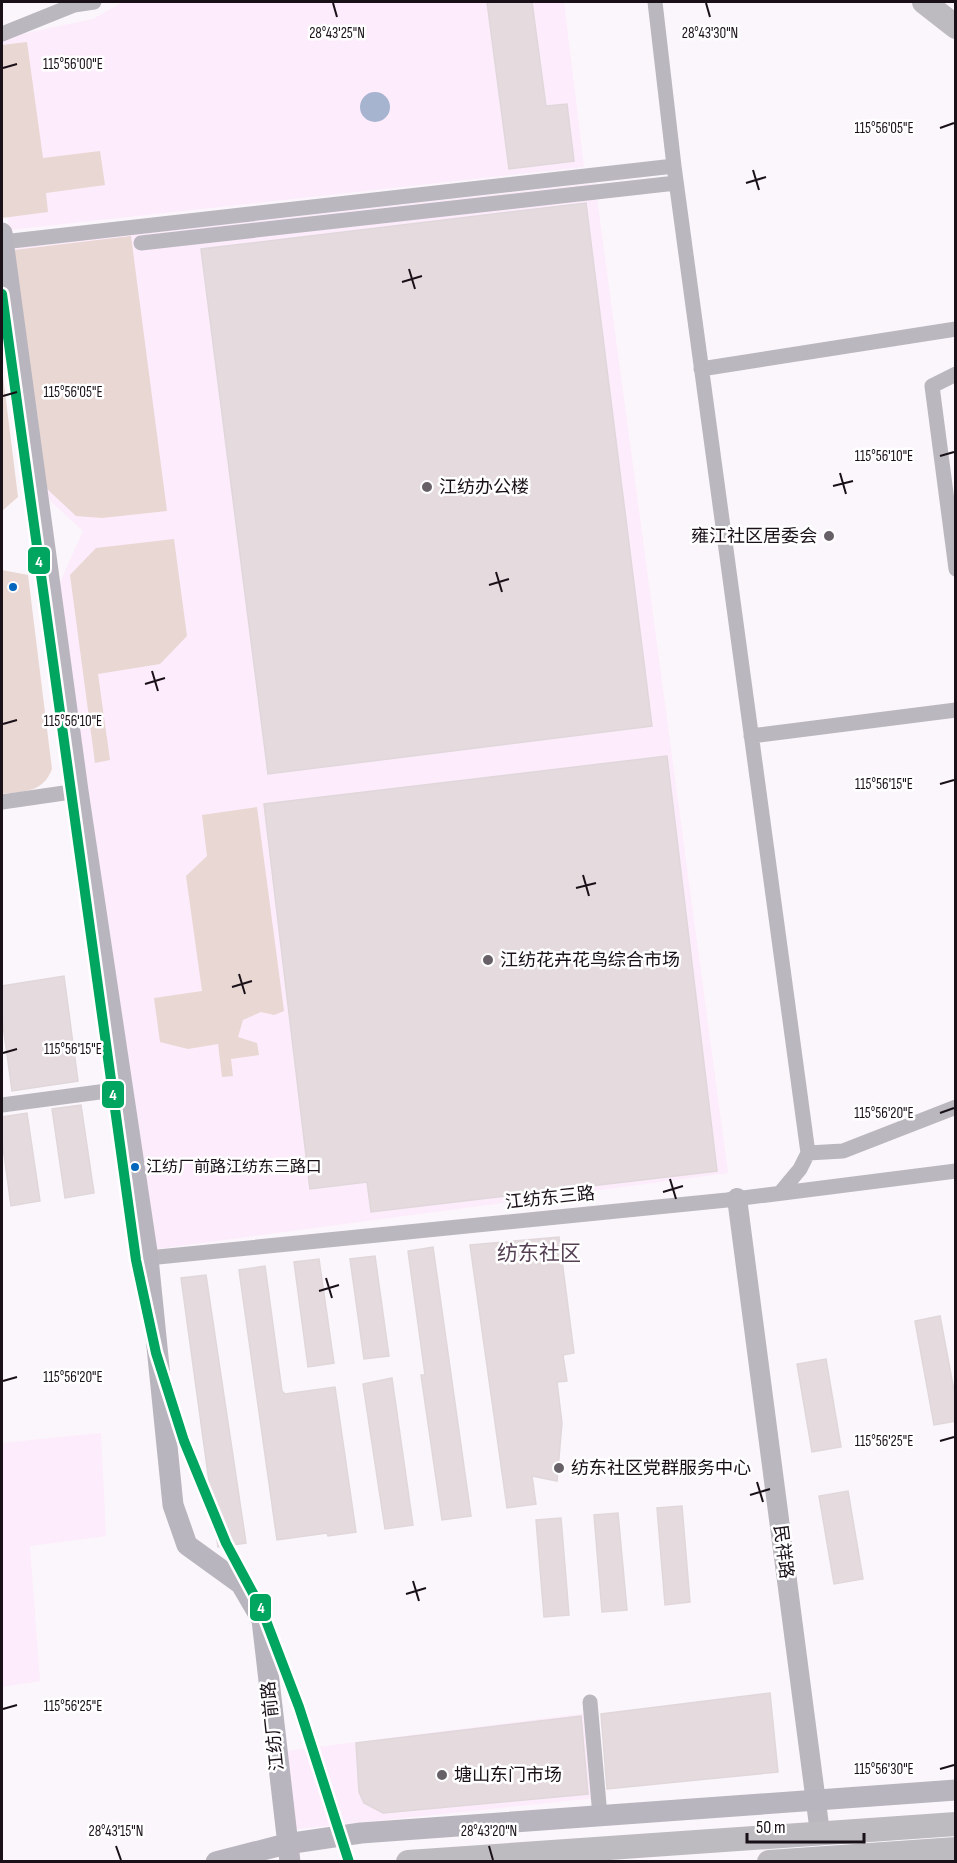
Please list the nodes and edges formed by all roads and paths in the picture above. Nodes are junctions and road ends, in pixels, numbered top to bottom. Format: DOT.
graph roads {
  1 [pos="63,2"];
  2 [pos="94,2"];
  3 [pos="655,2"];
  4 [pos="924,2"];
  5 [pos="2,25"];
  6 [pos="956,27"];
  7 [pos="2,34"];
  8 [pos="674,166"];
  9 [pos="676,183"];
  10 [pos="2,238"];
  11 [pos="141,243"];
  12 [pos="956,329"];
  13 [pos="8,334"];
  14 [pos="701,369"];
  15 [pos="956,374"];
  16 [pos="956,569"];
  17 [pos="956,710"];
  18 [pos="751,736"];
  19 [pos="78,791"];
  20 [pos="2,802"];
  21 [pos="122,1089"];
  22 [pos="2,1105"];
  23 [pos="956,1107"];
  24 [pos="808,1153"];
  25 [pos="956,1171"];
  26 [pos="780,1193"];
  27 [pos="732,1199"];
  28 [pos="147,1258"];
  29 [pos="590,1702"];
  30 [pos="956,1790"];
  31 [pos="811,1800"];
  32 [pos="600,1816"];
  33 [pos="956,1824"];
  34 [pos="815,1834"];
  35 [pos="956,1849"];
  36 [pos="288,1853"];
  37 [pos="216,1862"];
  38 [pos="408,1862"];
  39 [pos="769,1862"];
  1 -- 5 [label="street"];
  2 -- 7 [label="street"];
  3 -- 8 [label="street"];
  4 -- 6 [label="main road"];
  8 -- 9 [label="street"];
  8 -- 10 [label="street"];
  9 -- 11 [label="street"];
  9 -- 14 [label="street"];
  10 -- 13 [label="main road, 江纺厂前路"];
  12 -- 14 [label="street"];
  13 -- 19 [label="main road, 江纺厂前路"];
  14 -- 18 [label="street"];
  15 -- 16 [label="street"];
  17 -- 18 [label="street"];
  18 -- 24 [label="street"];
  19 -- 20 [label="street"];
  19 -- 21 [label="main road, 江纺厂前路"];
  21 -- 22 [label="street"];
  21 -- 28 [label="main road, 江纺厂前路"];
  23 -- 24 [label="street"];
  24 -- 26 [label="street"];
  25 -- 26 [label="street, 江纺东三路"];
  26 -- 27 [label="street, 江纺东三路"];
  27 -- 28 [label="street, 江纺东三路"];
  27 -- 31 [label="street, 民祥路"];
  28 -- 36 [label="main road, 江纺厂前路"];
  29 -- 32 [label="street"];
  30 -- 31 [label="main road"];
  31 -- 32 [label="main road"];
  31 -- 34 [label="street, 民祥路"];
  32 -- 36 [label="main road"];
  33 -- 34 [label="main road"];
  34 -- 38 [label="main road"];
  35 -- 39 [label="main road"];
  36 -- 37 [label="main road"];
}
